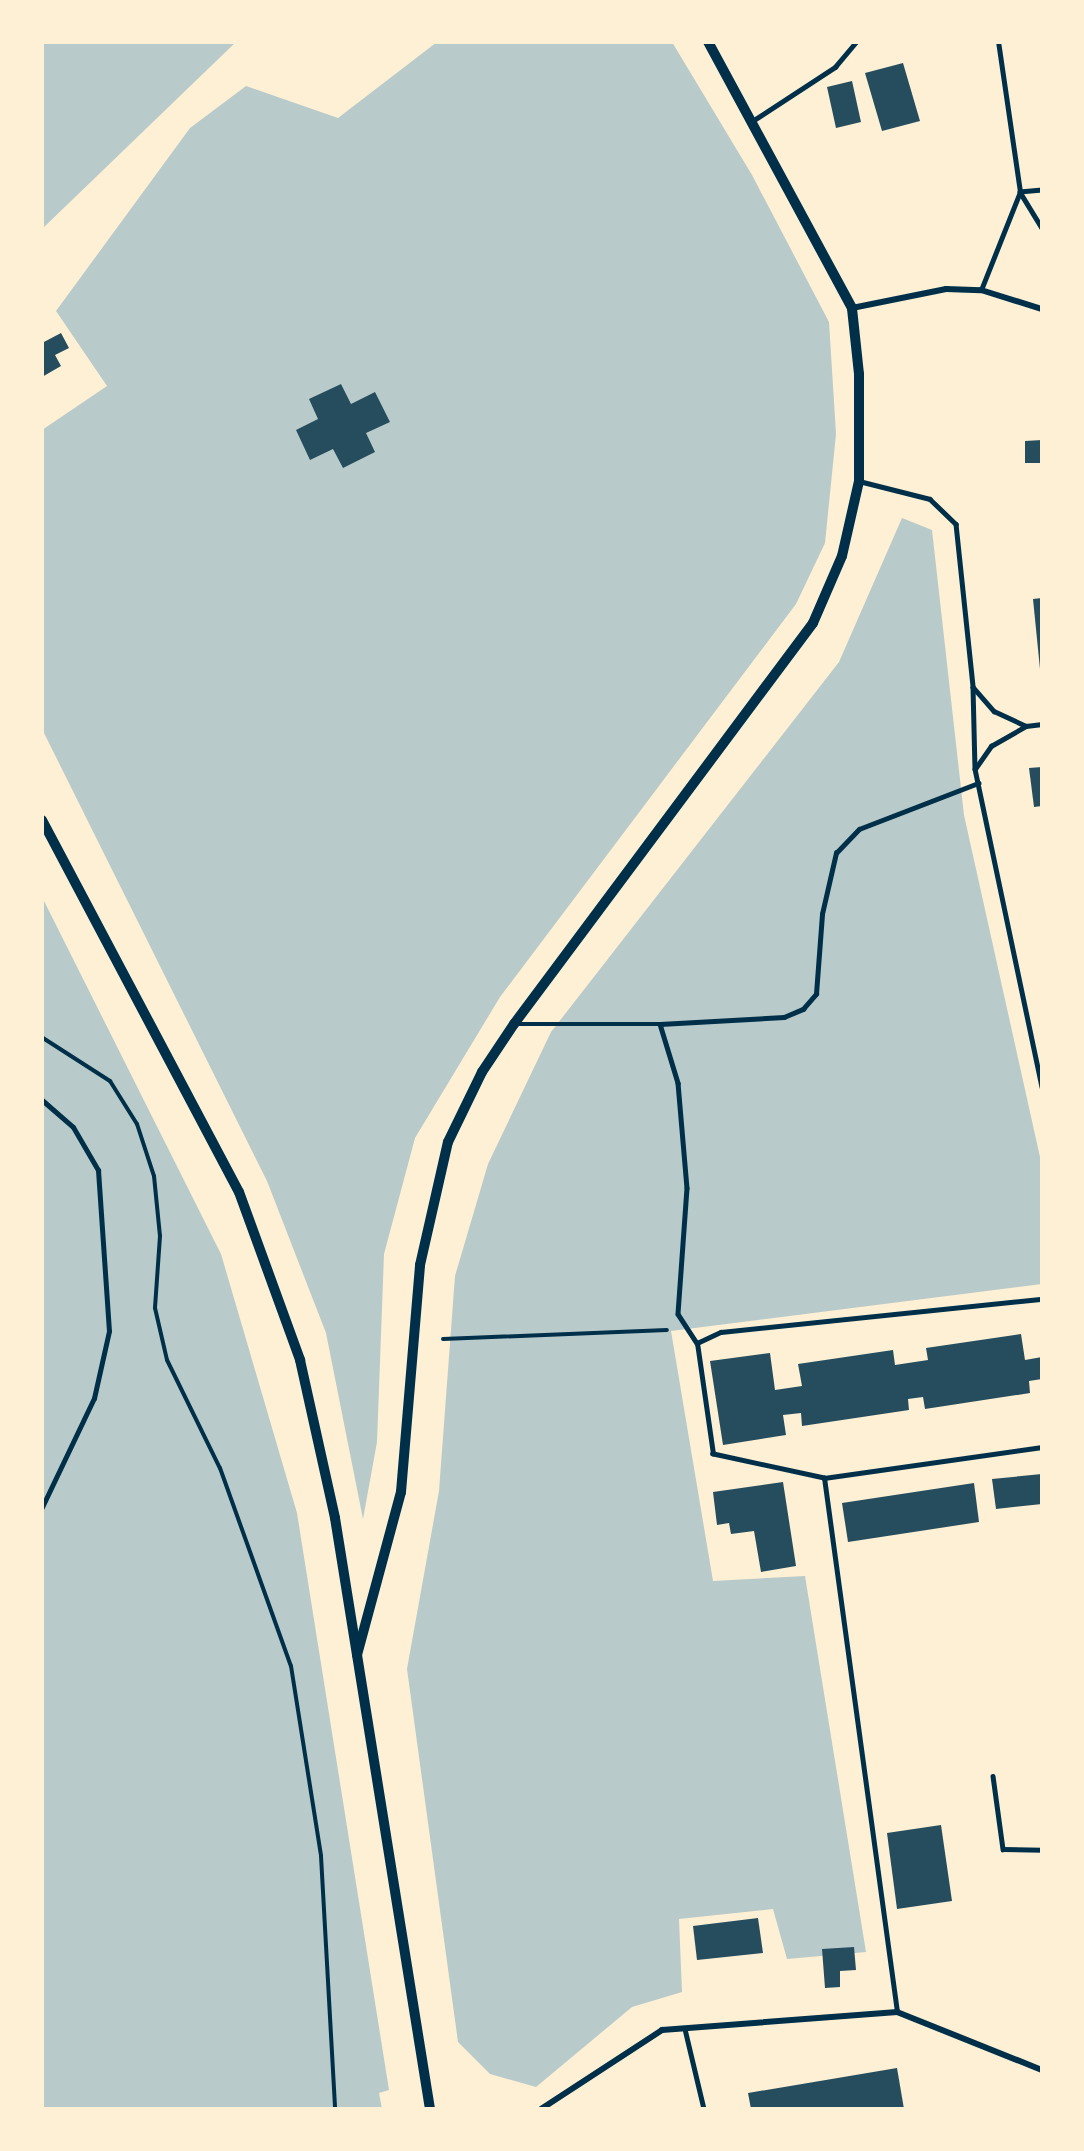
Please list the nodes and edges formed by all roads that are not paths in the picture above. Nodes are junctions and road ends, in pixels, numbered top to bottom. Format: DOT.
graph roads {
  1 [pos="708,42"];
  2 [pos="855,42"];
  3 [pos="998,42"];
  4 [pos="754,120"];
  5 [pos="1042,190"];
  6 [pos="1020,192"];
  7 [pos="1042,228"];
  8 [pos="981,290"];
  9 [pos="852,308"];
  10 [pos="1042,309"];
  11 [pos="859,481"];
  12 [pos="973,687"];
  13 [pos="1042,724"];
  14 [pos="1026,726"];
  15 [pos="975,769"];
  16 [pos="978,783"];
  17 [pos="42,820"];
  18 [pos="514,1024"];
  19 [pos="660,1024"];
  20 [pos="1042,1087"];
  21 [pos="42,1100"];
  22 [pos="1042,1299"];
  23 [pos="697,1343"];
  24 [pos="1042,1446"];
  25 [pos="824,1478"];
  26 [pos="42,1507"];
  27 [pos="357,1655"];
  28 [pos="993,1776"];
  29 [pos="1042,1850"];
  30 [pos="897,2012"];
  31 [pos="685,2029"];
  32 [pos="1042,2070"];
  33 [pos="430,2109"];
  34 [pos="541,2109"];
  35 [pos="704,2109"];
  1 -- 4 [label="street"];
  2 -- 4 [label="lane"];
  3 -- 6 [label="lane"];
  4 -- 9 [label="street"];
  5 -- 6 [label="lane"];
  6 -- 7 [label="lane"];
  6 -- 8 [label="lane"];
  8 -- 9 [label="street"];
  8 -- 10 [label="street"];
  9 -- 11 [label="street"];
  11 -- 12 [label="lane"];
  11 -- 18 [label="street"];
  12 -- 14 [label="lane"];
  12 -- 15 [label="lane"];
  13 -- 14 [label="lane"];
  14 -- 15 [label="lane"];
  15 -- 16 [label="lane"];
  16 -- 19 [label="lane"];
  16 -- 20 [label="lane"];
  17 -- 27 [label="street"];
  18 -- 19 [label="lane"];
  18 -- 27 [label="street"];
  19 -- 23 [label="lane"];
  21 -- 26 [label="street"];
  22 -- 23 [label="lane"];
  23 -- 25 [label="lane"];
  24 -- 25 [label="lane"];
  25 -- 30 [label="lane"];
  27 -- 33 [label="street"];
  28 -- 29 [label="lane"];
  30 -- 31 [label="street"];
  30 -- 32 [label="street"];
  31 -- 34 [label="street"];
  31 -- 35 [label="lane"];
}
